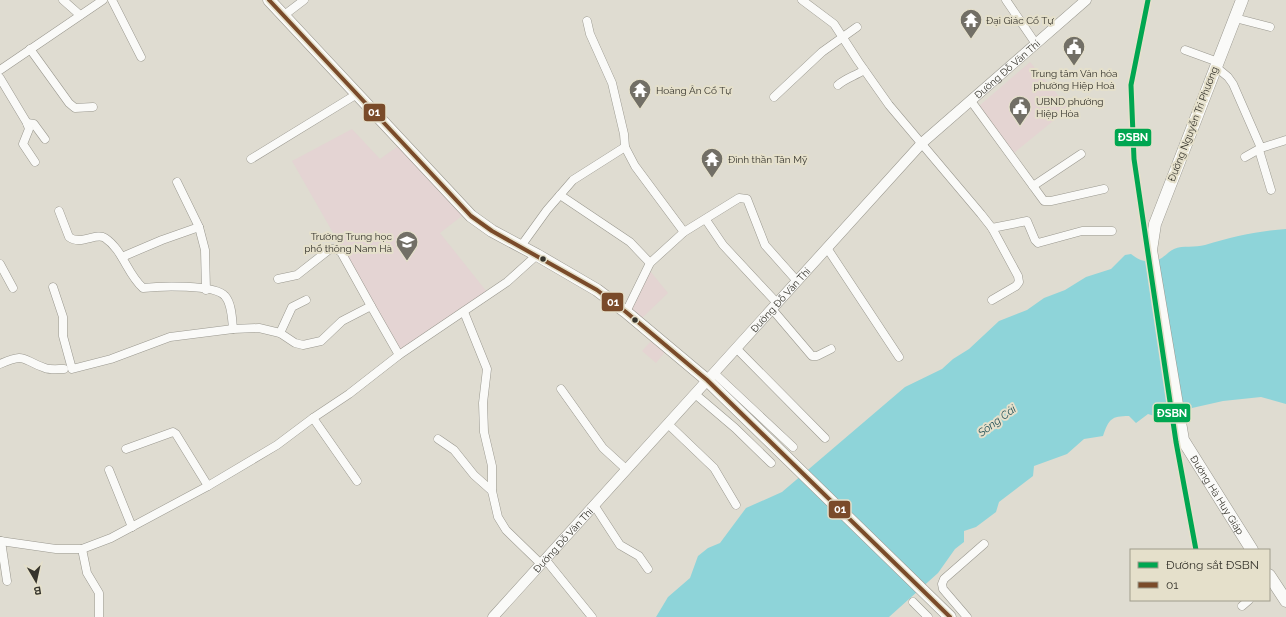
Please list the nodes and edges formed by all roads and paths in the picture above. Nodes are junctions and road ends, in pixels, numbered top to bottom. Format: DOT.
graph roads {
  1 [pos="63,0"];
  2 [pos="103,0"];
  3 [pos="112,0"];
  4 [pos="269,0"];
  5 [pos="304,0"];
  6 [pos="802,0"];
  7 [pos="1006,0"];
  8 [pos="1086,0"];
  9 [pos="1242,0"];
  10 [pos="80,15"];
  11 [pos="283,16"];
  12 [pos="1235,18"];
  13 [pos="586,21"];
  14 [pos="857,27"];
  15 [pos="1270,27"];
  16 [pos="843,36"];
  17 [pos="1036,44"];
  18 [pos="30,49"];
  19 [pos="1185,50"];
  20 [pos="141,58"];
  21 [pos="1217,64"];
  22 [pos="0,70"];
  23 [pos="864,70"];
  24 [pos="0,78"];
  25 [pos="838,84"];
  26 [pos="357,94"];
  27 [pos="774,97"];
  28 [pos="971,101"];
  29 [pos="93,107"];
  30 [pos="27,123"];
  31 [pos="44,139"];
  32 [pos="1286,140"];
  33 [pos="922,144"];
  34 [pos="625,147"];
  35 [pos="1260,149"];
  36 [pos="1081,154"];
  37 [pos="1245,157"];
  38 [pos="251,159"];
  39 [pos="36,162"];
  40 [pos="177,182"];
  41 [pos="1033,186"];
  42 [pos="1104,189"];
  43 [pos="1271,190"];
  44 [pos="560,195"];
  45 [pos="59,211"];
  46 [pos="706,220"];
  47 [pos="199,227"];
  48 [pos="992,228"];
  49 [pos="1112,231"];
  50 [pos="684,232"];
  51 [pos="521,246"];
  52 [pos="827,248"];
  53 [pos="537,255"];
  54 [pos="122,257"];
  55 [pos="650,263"];
  56 [pos="0,264"];
  57 [pos="278,279"];
  58 [pos="797,281"];
  59 [pos="53,287"];
  60 [pos="13,288"];
  61 [pos="206,290"];
  62 [pos="306,300"];
  63 [pos="992,300"];
  64 [pos="370,306"];
  65 [pos="774,306"];
  66 [pos="464,312"];
  67 [pos="626,312"];
  68 [pos="233,329"];
  69 [pos="280,333"];
  70 [pos="736,348"];
  71 [pos="831,349"];
  72 [pos="399,355"];
  73 [pos="899,357"];
  74 [pos="0,364"];
  75 [pos="64,369"];
  76 [pos="710,377"];
  77 [pos="561,389"];
  78 [pos="695,394"];
  79 [pos="313,418"];
  80 [pos="668,424"];
  81 [pos="825,438"];
  82 [pos="438,439"];
  83 [pos="1183,440"];
  84 [pos="793,447"];
  85 [pos="126,448"];
  86 [pos="771,463"];
  87 [pos="626,469"];
  88 [pos="109,470"];
  89 [pos="357,481"];
  90 [pos="208,486"];
  91 [pos="492,491"];
  92 [pos="594,505"];
  93 [pos="736,505"];
  94 [pos="132,527"];
  95 [pos="0,541"];
  96 [pos="984,544"];
  97 [pos="82,548"];
  98 [pos="1251,549"];
  99 [pos="543,562"];
  100 [pos="648,569"];
  101 [pos="1270,580"];
  102 [pos="7,581"];
  103 [pos="1248,601"];
  104 [pos="1286,601"];
  105 [pos="913,602"];
  106 [pos="1242,606"];
  107 [pos="99,617"];
  108 [pos="493,617"];
  109 [pos="592,617"];
  110 [pos="928,617"];
  111 [pos="950,617"];
  112 [pos="968,617"];
  1 -- 10 [label="street"];
  2 -- 10 [label="street"];
  3 -- 20 [label="street"];
  4 -- 11 [label="main road"];
  5 -- 11 [label="street"];
  6 -- 16 [label="street"];
  7 -- 17 [label="street"];
  8 -- 17 [label="street, Đường Đỗ Văn Thi"];
  9 -- 12 [label="main road, Đường Nguyễn Tri Phương"];
  10 -- 18 [label="street"];
  11 -- 26 [label="main road"];
  12 -- 15 [label="street"];
  12 -- 21 [label="main road, Đường Nguyễn Tri Phương"];
  13 -- 34 [label="street"];
  14 -- 16 [label="street"];
  16 -- 23 [label="street"];
  16 -- 27 [label="street"];
  17 -- 28 [label="street, Đường Đỗ Văn Thi"];
  18 -- 22 [label="street"];
  18 -- 29 [label="street"];
  19 -- 21 [label="street"];
  21 -- 35 [label="street"];
  21 -- 83 [label="main road, Đường Nguyễn Tri Phương"];
  23 -- 25 [label="street"];
  23 -- 33 [label="street"];
  24 -- 30 [label="street"];
  26 -- 38 [label="street"];
  26 -- 51 [label="main road"];
  28 -- 33 [label="street, Đường Đỗ Văn Thi"];
  28 -- 41 [label="street"];
  30 -- 31 [label="street"];
  30 -- 39 [label="street"];
  32 -- 35 [label="street"];
  33 -- 48 [label="street"];
  33 -- 52 [label="street, Đường Đỗ Văn Thi"];
  34 -- 44 [label="street"];
  34 -- 50 [label="street"];
  35 -- 37 [label="street"];
  35 -- 43 [label="street"];
  36 -- 41 [label="street"];
  40 -- 47 [label="street"];
  41 -- 42 [label="street"];
  44 -- 51 [label="street"];
  44 -- 55 [label="street"];
  45 -- 54 [label="street"];
  46 -- 50 [label="street"];
  46 -- 58 [label="street"];
  46 -- 65 [label="street"];
  47 -- 54 [label="street"];
  47 -- 61 [label="street"];
  48 -- 49 [label="street"];
  48 -- 63 [label="street"];
  50 -- 55 [label="street"];
  51 -- 53 [label="main road"];
  52 -- 58 [label="street, Đường Đỗ Văn Thi"];
  52 -- 73 [label="street"];
  53 -- 66 [label="street"];
  53 -- 67 [label="main road"];
  54 -- 61 [label="street"];
  55 -- 67 [label="street"];
  56 -- 60 [label="street"];
  57 -- 64 [label="street"];
  58 -- 65 [label="street, Đường Đỗ Văn Thi"];
  59 -- 68 [label="street"];
  61 -- 68 [label="street"];
  62 -- 69 [label="street"];
  64 -- 69 [label="street"];
  64 -- 72 [label="street"];
  65 -- 70 [label="street, Đường Đỗ Văn Thi"];
  65 -- 71 [label="street"];
  66 -- 72 [label="street"];
  66 -- 91 [label="street"];
  67 -- 76 [label="main road"];
  68 -- 69 [label="street"];
  70 -- 76 [label="street, Đường Đỗ Văn Thi"];
  70 -- 81 [label="street"];
  72 -- 79 [label="street"];
  74 -- 75 [label="street"];
  76 -- 78 [label="street, Đường Đỗ Văn Thi"];
  76 -- 84 [label="street"];
  76 -- 111 [label="main road"];
  77 -- 87 [label="street"];
  78 -- 80 [label="street, Đường Đỗ Văn Thi"];
  78 -- 86 [label="street"];
  79 -- 89 [label="street"];
  79 -- 90 [label="street"];
  80 -- 87 [label="street, Đường Đỗ Văn Thi"];
  80 -- 93 [label="street"];
  82 -- 91 [label="street"];
  83 -- 98 [label="main road, Đường Hà Huy Giáp"];
  85 -- 90 [label="street"];
  87 -- 92 [label="street, Đường Đỗ Văn Thi"];
  88 -- 94 [label="street"];
  90 -- 94 [label="street"];
  91 -- 99 [label="street"];
  92 -- 99 [label="street, Đường Đỗ Văn Thi"];
  92 -- 100 [label="street"];
  94 -- 97 [label="street"];
  95 -- 97 [label="street"];
  95 -- 102 [label="street"];
  96 -- 112 [label="street"];
  97 -- 107 [label="street"];
  99 -- 108 [label="street, Đường Đỗ Văn Thi"];
  99 -- 109 [label="street"];
  101 -- 104 [label="main road"];
  103 -- 106 [label="street"];
  105 -- 110 [label="street"];
}
